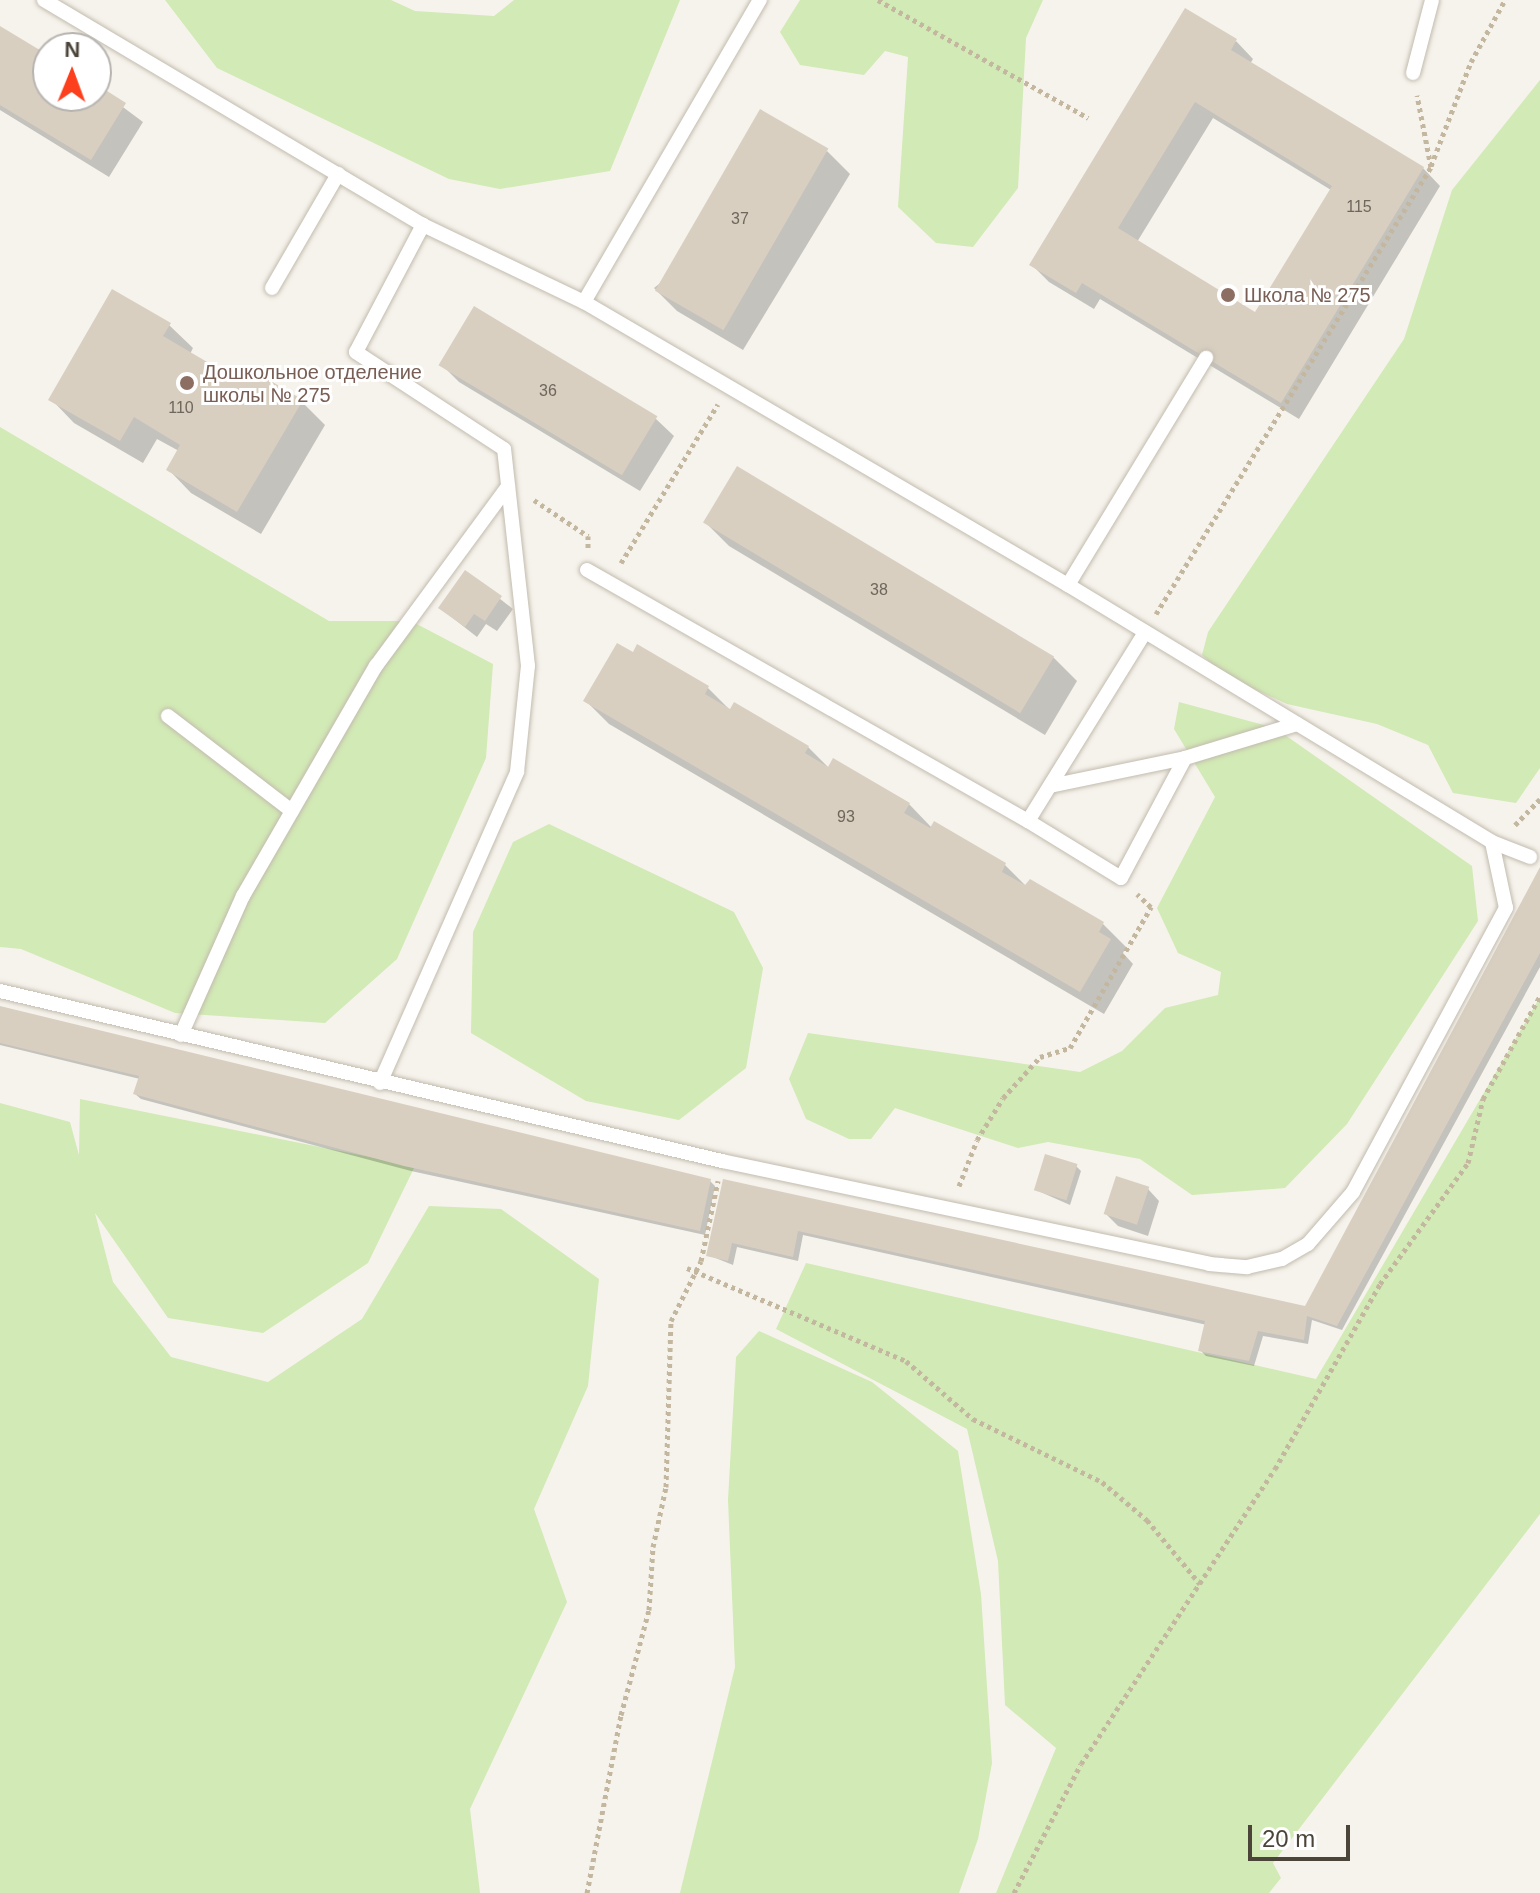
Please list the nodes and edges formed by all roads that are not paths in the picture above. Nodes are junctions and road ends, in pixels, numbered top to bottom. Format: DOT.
graph roads {
  1 [pos="44,0"];
  2 [pos="760,0"];
  3 [pos="1432,0"];
  4 [pos="62,5"];
  5 [pos="1413,73"];
  6 [pos="338,174"];
  7 [pos="423,225"];
  8 [pos="272,288"];
  9 [pos="584,302"];
  10 [pos="1206,358"];
  11 [pos="508,486"];
  12 [pos="587,570"];
  13 [pos="1068,585"];
  14 [pos="1145,632"];
  15 [pos="168,716"];
  16 [pos="1297,724"];
  17 [pos="1185,758"];
  18 [pos="1050,786"];
  19 [pos="292,811"];
  20 [pos="1028,821"];
  21 [pos="1492,842"];
  22 [pos="1530,857"];
  23 [pos="0,991"];
  24 [pos="181,1035"];
  25 [pos="380,1083"];
  1 -- 4 [label="lane"];
  2 -- 9 [label="lane"];
  3 -- 5 [label="lane"];
  4 -- 6 [label="lane"];
  6 -- 7 [label="lane"];
  6 -- 8 [label="lane"];
  7 -- 9 [label="lane"];
  7 -- 11 [label="lane"];
  9 -- 13 [label="lane"];
  10 -- 13 [label="lane"];
  11 -- 19 [label="lane"];
  11 -- 25 [label="lane"];
  12 -- 20 [label="lane"];
  13 -- 14 [label="lane"];
  14 -- 16 [label="lane"];
  14 -- 18 [label="lane"];
  15 -- 19 [label="lane"];
  16 -- 17 [label="lane"];
  16 -- 21 [label="lane"];
  17 -- 18 [label="lane"];
  17 -- 20 [label="lane"];
  18 -- 20 [label="lane"];
  19 -- 24 [label="lane"];
  21 -- 22 [label="lane"];
  21 -- 25 [label="lane"];
  23 -- 24 [label="lane"];
  24 -- 25 [label="lane"];
}
